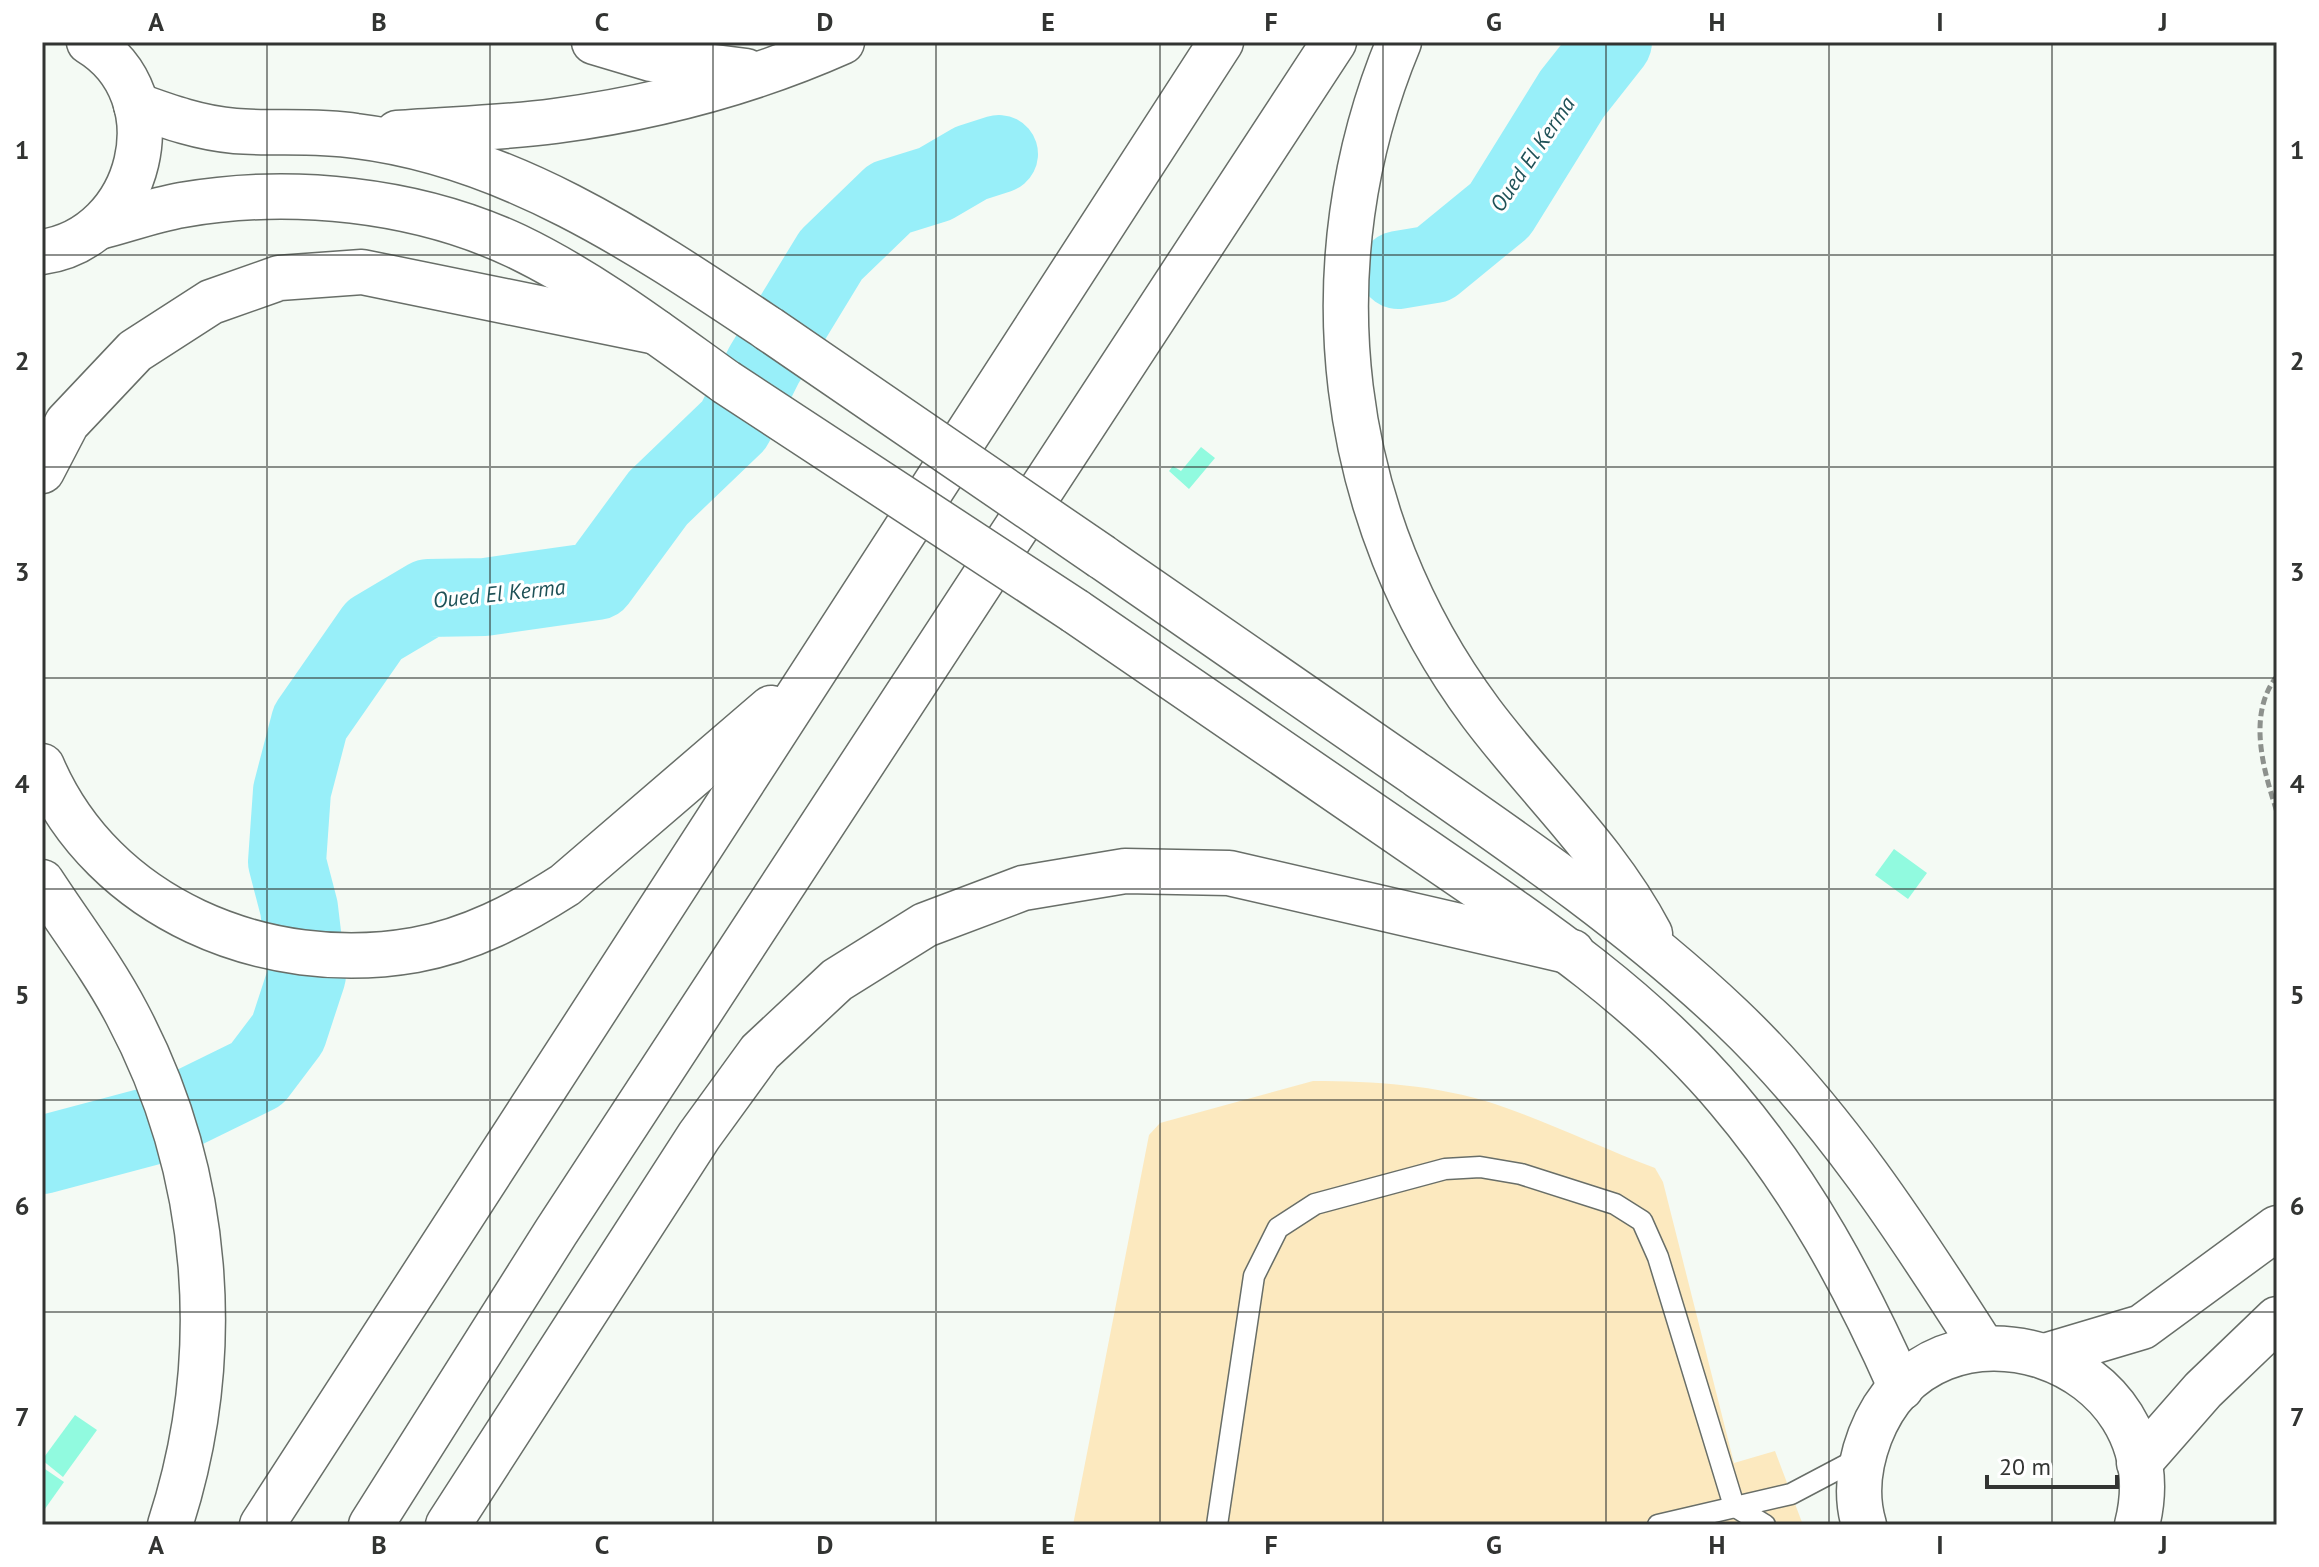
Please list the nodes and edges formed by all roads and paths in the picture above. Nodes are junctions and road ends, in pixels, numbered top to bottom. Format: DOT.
graph roads {
  1 [pos="89,42"];
  2 [pos="594,42"];
  3 [pos="842,42"];
  4 [pos="1221,42"];
  5 [pos="1334,42"];
  6 [pos="1399,42"];
  7 [pos="760,73"];
  8 [pos="136,105"];
  9 [pos="357,136"];
  10 [pos="99,227"];
  11 [pos="42,252"];
  12 [pos="656,332"];
  13 [pos="42,471"];
  14 [pos="808,676"];
  15 [pos="2277,676"];
  16 [pos="42,766"];
  17 [pos="2277,812"];
  18 [pos="42,882"];
  19 [pos="1572,952"];
  20 [pos="1660,954"];
  21 [pos="2277,1228"];
  22 [pos="2277,1319"];
  23 [pos="1983,1348"];
  24 [pos="2048,1355"];
  25 [pos="1901,1388"];
  26 [pos="1863,1456"];
  27 [pos="2139,1463"];
  28 [pos="1734,1506"];
  29 [pos="170,1525"];
  30 [pos="262,1525"];
  31 [pos="371,1525"];
  32 [pos="448,1525"];
  33 [pos="1217,1525"];
  34 [pos="1658,1525"];
  35 [pos="1765,1525"];
  36 [pos="1864,1525"];
  37 [pos="2137,1525"];
  1 -- 8 [label="highway"];
  2 -- 7 [label="highway"];
  3 -- 7 [label="highway"];
  4 -- 14 [label="highway"];
  5 -- 31 [label="highway"];
  6 -- 20 [label="highway"];
  7 -- 9 [label="highway"];
  8 -- 9 [label="highway"];
  8 -- 10 [label="highway"];
  9 -- 20 [label="highway, bridge"];
  10 -- 11 [label="highway"];
  10 -- 12 [label="highway"];
  12 -- 13 [label="highway"];
  12 -- 19 [label="highway, bridge"];
  14 -- 16 [label="highway"];
  14 -- 30 [label="highway"];
  15 -- 17 [label="path"];
  18 -- 29 [label="highway"];
  19 -- 25 [label="highway"];
  19 -- 32 [label="highway"];
  20 -- 23 [label="highway"];
  21 -- 24 [label="highway"];
  22 -- 27 [label="highway"];
  23 -- 24 [label="highway"];
  23 -- 25 [label="highway"];
  24 -- 27 [label="highway"];
  25 -- 26 [label="highway"];
  26 -- 28 [label="lane"];
  26 -- 36 [label="highway"];
  27 -- 37 [label="highway"];
  28 -- 33 [label="lane"];
  28 -- 34 [label="lane"];
  28 -- 35 [label="lane"];
}
